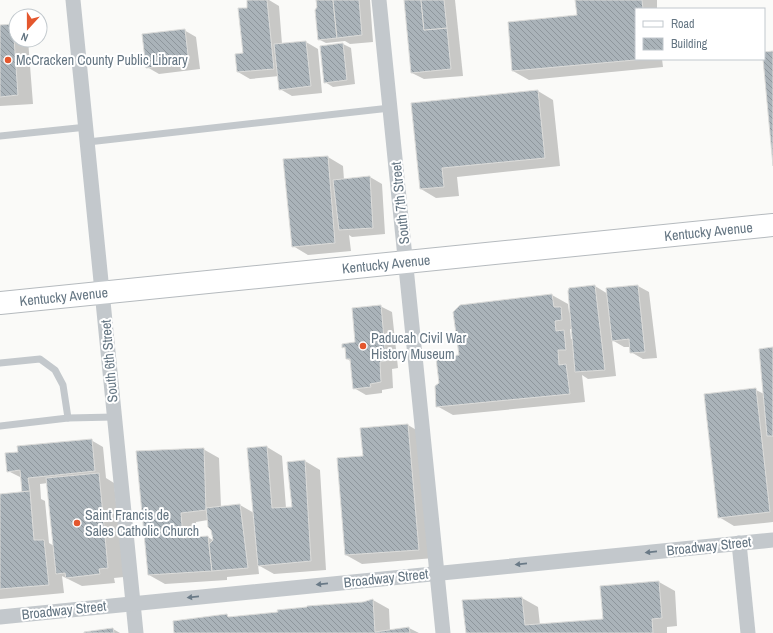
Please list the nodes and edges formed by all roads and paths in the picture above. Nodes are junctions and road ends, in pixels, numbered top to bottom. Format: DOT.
graph roads {
  1 [pos="73,0"];
  2 [pos="379,0"];
  3 [pos="390,108"];
  4 [pos="88,135"];
  5 [pos="0,136"];
  6 [pos="773,225"];
  7 [pos="406,262"];
  8 [pos="103,293"];
  9 [pos="0,303"];
  10 [pos="0,363"];
  11 [pos="114,417"];
  12 [pos="68,418"];
  13 [pos="0,426"];
  14 [pos="773,540"];
  15 [pos="739,543"];
  16 [pos="436,573"];
  17 [pos="133,603"];
  18 [pos="0,617"];
  19 [pos="136,633"];
  20 [pos="443,633"];
  21 [pos="748,633"];
  1 -- 4 [label="street, South 6th Street"];
  2 -- 3 [label="street, South 7th Street"];
  3 -- 4 [label="lane"];
  3 -- 7 [label="street, South 7th Street"];
  4 -- 5 [label="lane"];
  4 -- 8 [label="street, South 6th Street"];
  6 -- 7 [label="main road, Kentucky Avenue"];
  7 -- 8 [label="main road, Kentucky Avenue"];
  7 -- 16 [label="street, South 7th Street"];
  8 -- 9 [label="main road, Kentucky Avenue"];
  8 -- 11 [label="street, South 6th Street"];
  10 -- 12 [label="lane"];
  11 -- 12 [label="lane"];
  11 -- 17 [label="street, South 6th Street"];
  12 -- 13 [label="lane"];
  14 -- 15 [label="street, Broadway Street"];
  15 -- 16 [label="street, Broadway Street, one-way"];
  15 -- 21 [label="street"];
  16 -- 17 [label="street, Broadway Street, one-way"];
  16 -- 20 [label="street, South 7th Street"];
  17 -- 18 [label="street, Broadway Street"];
  17 -- 19 [label="street, South 6th Street"];
}
